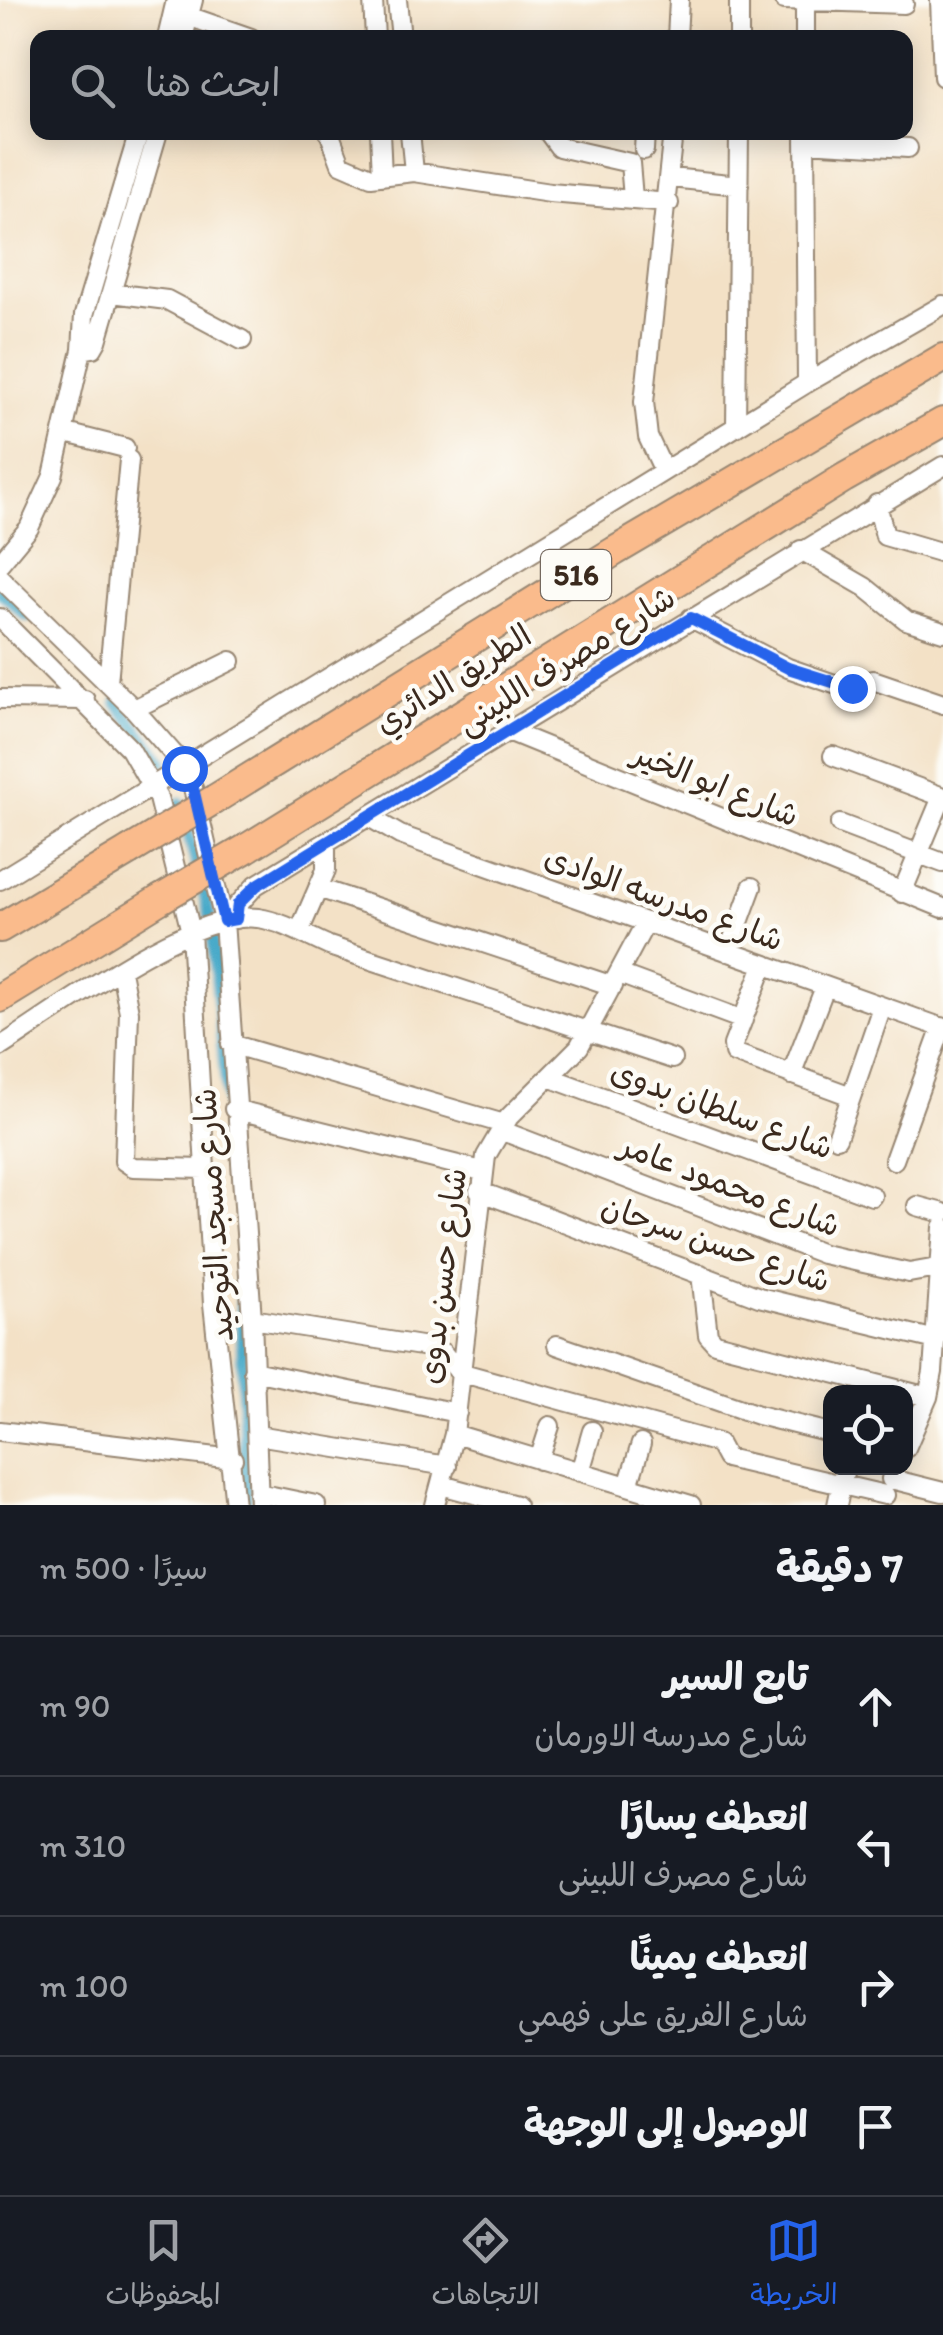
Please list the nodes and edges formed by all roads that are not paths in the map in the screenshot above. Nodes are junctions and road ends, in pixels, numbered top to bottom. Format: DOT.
graph roads {
  1 [pos="176,0"];
  2 [pos="374,0"];
  3 [pos="397,0"];
  4 [pos="678,0"];
  5 [pos="739,0"];
  6 [pos="784,0"];
  7 [pos="940,0"];
  8 [pos="805,1"];
  9 [pos="904,4"];
  10 [pos="191,8"];
  11 [pos="169,30"];
  12 [pos="236,30"];
  13 [pos="375,30"];
  14 [pos="399,30"];
  15 [pos="677,30"];
  16 [pos="739,30"];
  17 [pos="805,30"];
  18 [pos="943,77"];
  19 [pos="138,140"];
  20 [pos="156,140"];
  21 [pos="332,140"];
  22 [pos="380,140"];
  23 [pos="411,140"];
  24 [pos="554,140"];
  25 [pos="673,140"];
  26 [pos="738,140"];
  27 [pos="805,140"];
  28 [pos="833,140"];
  29 [pos="908,148"];
  30 [pos="414,172"];
  31 [pos="382,176"];
  32 [pos="671,178"];
  33 [pos="738,185"];
  34 [pos="633,198"];
  35 [pos="669,203"];
  36 [pos="112,293"];
  37 [pos="943,305"];
  38 [pos="242,340"];
  39 [pos="82,350"];
  40 [pos="943,358"];
  41 [pos="807,383"];
  42 [pos="943,422"];
  43 [pos="736,427"];
  44 [pos="66,434"];
  45 [pos="943,466"];
  46 [pos="664,471"];
  47 [pos="877,504"];
  48 [pos="802,550"];
  49 [pos="943,553"];
  50 [pos="0,563"];
  51 [pos="0,578"];
  52 [pos="0,618"];
  53 [pos="691,618"];
  54 [pos="943,632"];
  55 [pos="231,662"];
  56 [pos="108,682"];
  57 [pos="0,699"];
  58 [pos="85,700"];
  59 [pos="943,704"];
  60 [pos="134,709"];
  61 [pos="508,731"];
  62 [pos="833,756"];
  63 [pos="184,768"];
  64 [pos="154,786"];
  65 [pos="942,797"];
  66 [pos="369,817"];
  67 [pos="840,824"];
  68 [pos="326,843"];
  69 [pos="918,854"];
  70 [pos="943,862"];
  71 [pos="0,880"];
  72 [pos="752,887"];
  73 [pos="318,888"];
  74 [pos="902,893"];
  75 [pos="943,908"];
  76 [pos="230,920"];
  77 [pos="646,922"];
  78 [pos="0,928"];
  79 [pos="190,932"];
  80 [pos="300,932"];
  81 [pos="728,952"];
  82 [pos="764,966"];
  83 [pos="121,970"];
  84 [pos="616,980"];
  85 [pos="826,987"];
  86 [pos="0,998"];
  87 [pos="882,1007"];
  88 [pos="743,1020"];
  89 [pos="943,1028"];
  90 [pos="588,1030"];
  91 [pos="232,1044"];
  92 [pos="0,1047"];
  93 [pos="672,1059"];
  94 [pos="791,1074"];
  95 [pos="551,1078"];
  96 [pos="851,1096"];
  97 [pos="234,1109"];
  98 [pos="502,1127"];
  99 [pos="837,1138"];
  100 [pos="894,1160"];
  101 [pos="204,1170"];
  102 [pos="482,1171"];
  103 [pos="479,1191"];
  104 [pos="872,1196"];
  105 [pos="917,1206"];
  106 [pos="943,1213"];
  107 [pos="943,1227"];
  108 [pos="941,1267"];
  109 [pos="701,1274"];
  110 [pos="941,1313"];
  111 [pos="252,1319"];
  112 [pos="936,1340"];
  113 [pos="556,1345"];
  114 [pos="253,1372"];
  115 [pos="459,1372"];
  116 [pos="938,1373"];
  117 [pos="857,1385"];
  118 [pos="913,1394"];
  119 [pos="928,1396"];
  120 [pos="457,1413"];
  121 [pos="550,1426"];
  122 [pos="0,1431"];
  123 [pos="592,1431"];
  124 [pos="823,1431"];
  125 [pos="913,1431"];
  126 [pos="257,1434"];
  127 [pos="454,1434"];
  128 [pos="642,1444"];
  129 [pos="233,1460"];
  130 [pos="540,1460"];
  131 [pos="447,1466"];
  132 [pos="580,1472"];
  133 [pos="844,1476"];
  134 [pos="442,1485"];
  135 [pos="628,1486"];
  136 [pos="888,1486"];
  137 [pos="931,1495"];
  138 [pos="259,1499"];
  139 [pos="685,1504"];
  140 [pos="235,1505"];
  141 [pos="316,1505"];
  142 [pos="434,1505"];
  143 [pos="516,1505"];
  144 [pos="837,1505"];
  1 -- 11 [label="street"];
  2 -- 13 [label="street"];
  3 -- 14 [label="street"];
  4 -- 15 [label="street"];
  5 -- 16 [label="street"];
  6 -- 8 [label="street"];
  7 -- 18 [label="street"];
  8 -- 9 [label="street"];
  8 -- 17 [label="street"];
  10 -- 12 [label="street"];
  19 -- 39 [label="street"];
  20 -- 36 [label="street"];
  21 -- 31 [label="street"];
  22 -- 31 [label="street"];
  23 -- 30 [label="street"];
  24 -- 34 [label="street"];
  25 -- 32 [label="street"];
  26 -- 33 [label="street"];
  27 -- 41 [label="street"];
  28 -- 29 [label="street"];
  30 -- 31 [label="street"];
  30 -- 34 [label="street"];
  32 -- 33 [label="street"];
  32 -- 35 [label="street"];
  33 -- 43 [label="street"];
  34 -- 35 [label="street"];
  35 -- 46 [label="street"];
  36 -- 38 [label="street"];
  36 -- 39 [label="street"];
  37 -- 41 [label="street"];
  39 -- 44 [label="street"];
  40 -- 78 [label="highway, الطريق الدائري / 516, bridge"];
  41 -- 43 [label="street"];
  42 -- 86 [label="highway, الطريق الدائري / 516, bridge"];
  43 -- 46 [label="street"];
  44 -- 50 [label="street"];
  44 -- 56 [label="street"];
  45 -- 47 [label="street, شارع مصرف اللبينى"];
  46 -- 63 [label="street"];
  47 -- 48 [label="street, شارع مصرف اللبينى"];
  47 -- 49 [label="street"];
  48 -- 53 [label="street, شارع مصرف اللبينى"];
  48 -- 54 [label="street"];
  51 -- 56 [label="street"];
  52 -- 58 [label="street"];
  53 -- 59 [label="street"];
  53 -- 61 [label="street, شارع مصرف اللبينى"];
  55 -- 60 [label="street"];
  56 -- 60 [label="street"];
  57 -- 58 [label="street"];
  58 -- 64 [label="street"];
  60 -- 63 [label="street"];
  61 -- 66 [label="street, شارع مصرف اللبينى"];
  61 -- 74 [label="street, شارع ابو الخير"];
  62 -- 65 [label="street"];
  63 -- 64 [label="street"];
  63 -- 76 [label="street, شارع مسجد التوحيد"];
  64 -- 71 [label="street"];
  64 -- 79 [label="street, شارع مسجد التوحيد"];
  65 -- 69 [label="street"];
  66 -- 68 [label="street, شارع مصرف اللبينى"];
  66 -- 77 [label="street, شارع مدرسه الوادى"];
  67 -- 69 [label="street"];
  68 -- 73 [label="street"];
  68 -- 76 [label="street, شارع مصرف اللبينى"];
  69 -- 70 [label="street"];
  69 -- 74 [label="street"];
  72 -- 81 [label="street"];
  73 -- 80 [label="street"];
  73 -- 84 [label="street"];
  74 -- 75 [label="street, شارع ابو الخير"];
  76 -- 79 [label="street"];
  76 -- 80 [label="street"];
  76 -- 91 [label="street, شارع مسجد التوحيد"];
  77 -- 81 [label="street, شارع مدرسه الوادى"];
  77 -- 84 [label="street, شارع حسن بدوى"];
  79 -- 83 [label="street"];
  79 -- 101 [label="street, شارع مسجد التوحيد"];
  80 -- 90 [label="street"];
  81 -- 82 [label="street, شارع مدرسه الوادى"];
  82 -- 85 [label="street, شارع مدرسه الوادى"];
  82 -- 88 [label="street"];
  83 -- 92 [label="street"];
  83 -- 101 [label="street"];
  84 -- 88 [label="street"];
  84 -- 90 [label="street, شارع حسن بدوى"];
  85 -- 87 [label="street, شارع مدرسه الوادى"];
  85 -- 94 [label="street"];
  87 -- 89 [label="street, شارع مدرسه الوادى"];
  87 -- 96 [label="street"];
  88 -- 94 [label="street"];
  89 -- 100 [label="street"];
  90 -- 93 [label="street"];
  90 -- 95 [label="street, شارع حسن بدوى"];
  91 -- 97 [label="street, شارع مسجد التوحيد"];
  91 -- 98 [label="street, شارع محمود عامر"];
  94 -- 96 [label="street"];
  95 -- 98 [label="street, شارع حسن بدوى"];
  95 -- 104 [label="street, شارع سلطان بدوى"];
  96 -- 99 [label="street"];
  97 -- 102 [label="street"];
  97 -- 111 [label="street, شارع مسجد التوحيد"];
  98 -- 102 [label="street, شارع حسن بدوى"];
  98 -- 108 [label="street, شارع محمود عامر"];
  101 -- 129 [label="street, شارع مسجد التوحيد"];
  102 -- 103 [label="street, شارع حسن بدوى"];
  103 -- 109 [label="street, شارع حسن سرحان"];
  103 -- 115 [label="street, شارع حسن بدوى"];
  105 -- 106 [label="street"];
  107 -- 108 [label="street"];
  108 -- 110 [label="street"];
  109 -- 112 [label="street, شارع حسن سرحان"];
  109 -- 117 [label="street"];
  110 -- 112 [label="street"];
  111 -- 114 [label="street, شارع مسجد التوحيد"];
  111 -- 115 [label="street"];
  112 -- 116 [label="street"];
  113 -- 124 [label="street"];
  114 -- 120 [label="street"];
  114 -- 126 [label="street, شارع مسجد التوحيد"];
  115 -- 120 [label="street, شارع حسن بدوى"];
  115 -- 133 [label="street"];
  116 -- 119 [label="street"];
  118 -- 119 [label="street"];
  119 -- 125 [label="street"];
  120 -- 127 [label="street, شارع حسن بدوى"];
  121 -- 130 [label="street"];
  122 -- 129 [label="street"];
  123 -- 132 [label="street"];
  126 -- 131 [label="street"];
  126 -- 138 [label="street, شارع مسجد التوحيد"];
  127 -- 130 [label="street"];
  127 -- 131 [label="street, شارع حسن بدوى"];
  128 -- 135 [label="street"];
  129 -- 140 [label="street, شارع مسجد التوحيد"];
  130 -- 132 [label="street"];
  131 -- 134 [label="street, شارع حسن بدوى"];
  132 -- 135 [label="street"];
  133 -- 136 [label="street"];
  133 -- 144 [label="street"];
  134 -- 142 [label="street, شارع حسن بدوى"];
  134 -- 143 [label="street"];
  135 -- 139 [label="street"];
  136 -- 137 [label="street"];
  138 -- 141 [label="street"];
}
